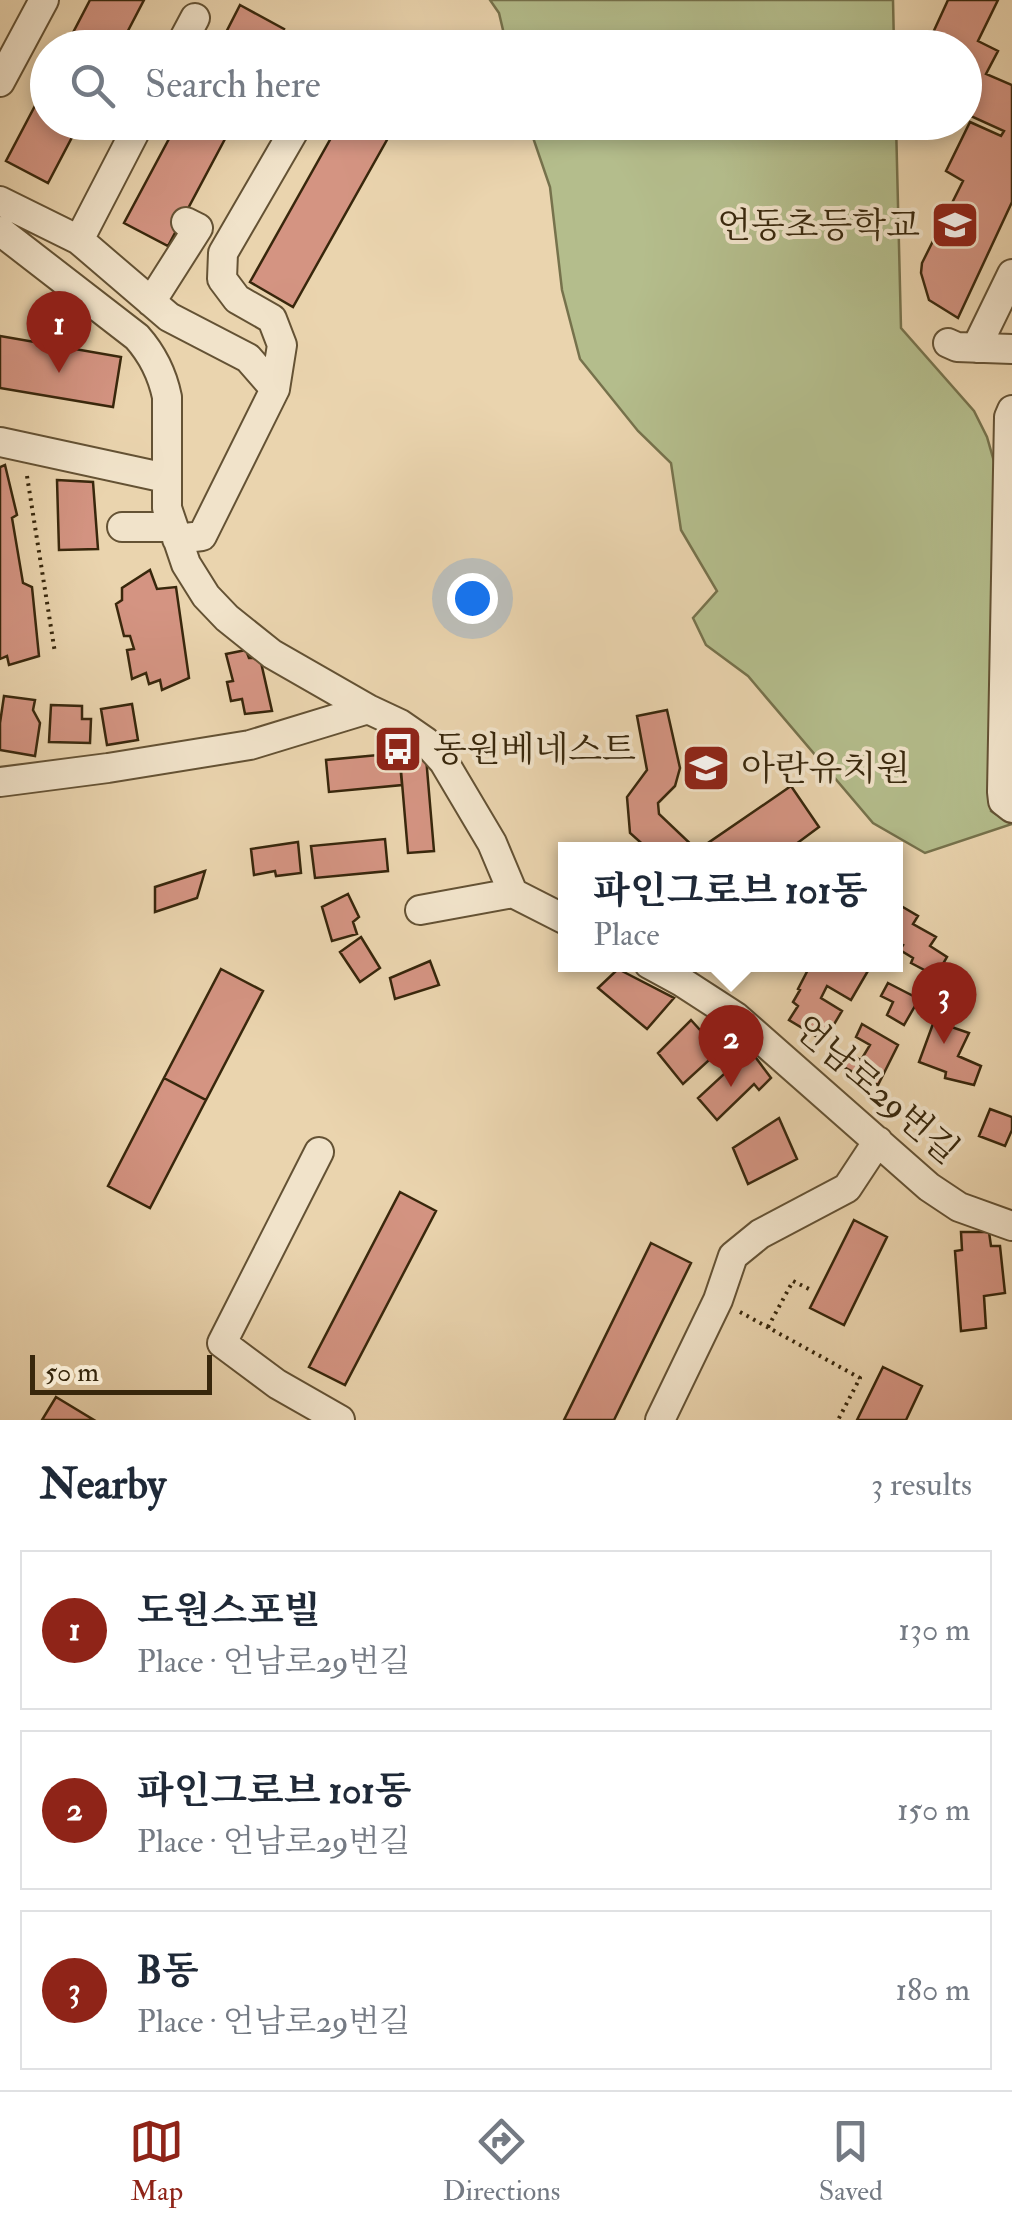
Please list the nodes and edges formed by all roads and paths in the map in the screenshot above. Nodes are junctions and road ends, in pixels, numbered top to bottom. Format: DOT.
graph roads {
  1 [pos="44,0"];
  2 [pos="195,18"];
  3 [pos="189,30"];
  4 [pos="0,82"];
  5 [pos="131,140"];
  6 [pos="289,140"];
  7 [pos="0,201"];
  8 [pos="186,222"];
  9 [pos="0,231"];
  10 [pos="78,240"];
  11 [pos="1012,274"];
  12 [pos="152,302"];
  13 [pos="1012,349"];
  14 [pos="275,389"];
  15 [pos="1012,410"];
  16 [pos="12,444"];
  17 [pos="166,478"];
  18 [pos="122,527"];
  19 [pos="175,533"];
  20 [pos="54,653"];
  21 [pos="368,709"];
  22 [pos="6,778"];
  23 [pos="1012,808"];
  24 [pos="512,893"];
  25 [pos="420,910"];
  26 [pos="558,916"];
  27 [pos="664,972"];
  28 [pos="878,1141"];
  29 [pos="319,1152"];
  30 [pos="1012,1226"];
  31 [pos="811,1290"];
  32 [pos="718,1300"];
  33 [pos="768,1327"];
  34 [pos="340,1420"];
  35 [pos="660,1420"];
  36 [pos="838,1420"];
  1 -- 4 [label="street"];
  2 -- 3 [label="street"];
  5 -- 10 [label="street"];
  6 -- 14 [label="street"];
  7 -- 10 [label="street"];
  8 -- 12 [label="street"];
  9 -- 17 [label="street"];
  10 -- 12 [label="street"];
  11 -- 13 [label="street"];
  12 -- 14 [label="street"];
  14 -- 19 [label="street"];
  15 -- 23 [label="street"];
  16 -- 17 [label="street"];
  16 -- 20 [label="path"];
  17 -- 19 [label="street"];
  18 -- 19 [label="street"];
  19 -- 21 [label="street"];
  21 -- 22 [label="street"];
  21 -- 24 [label="street"];
  24 -- 25 [label="street"];
  24 -- 26 [label="street"];
  27 -- 28 [label="street, 언남로29번길"];
  28 -- 30 [label="street, 언남로29번길"];
  28 -- 32 [label="street"];
  29 -- 34 [label="street"];
  31 -- 33 [label="path"];
  32 -- 33 [label="path"];
  32 -- 35 [label="street"];
  33 -- 36 [label="path"];
}
